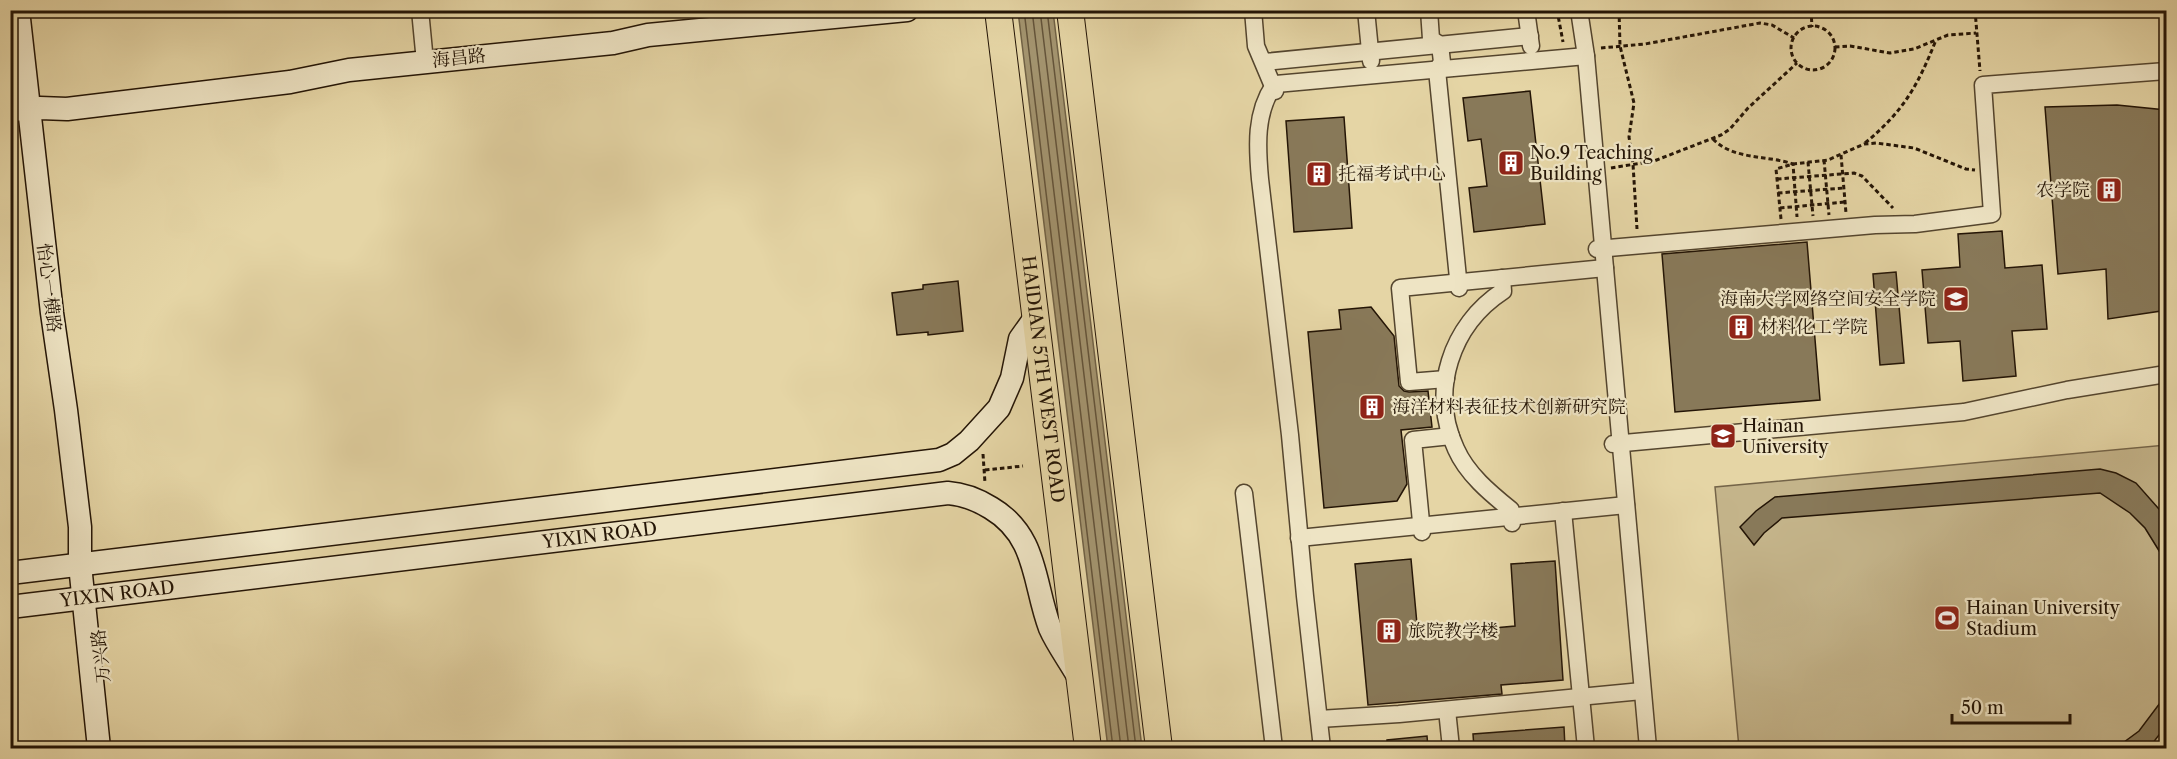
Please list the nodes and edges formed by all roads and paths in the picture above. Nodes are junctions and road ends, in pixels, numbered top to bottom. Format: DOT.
graph roads {
  1 [pos="18,10"];
  2 [pos="29,10"];
  3 [pos="420,10"];
  4 [pos="776,10"];
  5 [pos="908,10"];
  6 [pos="998,10"];
  7 [pos="1070,10"];
  8 [pos="1253,10"];
  9 [pos="1259,10"];
  10 [pos="1366,10"];
  11 [pos="1429,10"];
  12 [pos="1526,10"];
  13 [pos="1557,10"];
  14 [pos="1573,10"];
  15 [pos="1579,10"];
  16 [pos="1619,10"];
  17 [pos="1811,10"];
  18 [pos="1975,10"];
  19 [pos="733,17"];
  20 [pos="1812,27"];
  21 [pos="1977,33"];
  22 [pos="1530,36"];
  23 [pos="1794,38"];
  24 [pos="1936,39"];
  25 [pos="1440,45"];
  26 [pos="1620,46"];
  27 [pos="1835,47"];
  28 [pos="1370,51"];
  29 [pos="425,57"];
  30 [pos="1583,58"];
  31 [pos="1267,62"];
  32 [pos="1797,63"];
  33 [pos="1533,65"];
  34 [pos="2166,71"];
  35 [pos="1434,74"];
  36 [pos="1372,79"];
  37 [pos="1977,79"];
  38 [pos="1277,88"];
  39 [pos="26,105"];
  40 [pos="1713,139"];
  41 [pos="1864,144"];
  42 [pos="1841,155"];
  43 [pos="1824,160"];
  44 [pos="1808,162"];
  45 [pos="1633,164"];
  46 [pos="1793,164"];
  47 [pos="1609,168"];
  48 [pos="1981,171"];
  49 [pos="1842,173"];
  50 [pos="1826,175"];
  51 [pos="1810,176"];
  52 [pos="1794,177"];
  53 [pos="1777,179"];
  54 [pos="1844,188"];
  55 [pos="1827,189"];
  56 [pos="1810,190"];
  57 [pos="1795,192"];
  58 [pos="1778,193"];
  59 [pos="1845,202"];
  60 [pos="1828,203"];
  61 [pos="1812,205"];
  62 [pos="1796,206"];
  63 [pos="1780,208"];
  64 [pos="1898,214"];
  65 [pos="1846,218"];
  66 [pos="1829,219"];
  67 [pos="1813,221"];
  68 [pos="1798,222"];
  69 [pos="1781,223"];
  70 [pos="1639,246"];
  71 [pos="1600,249"];
  72 [pos="1602,271"];
  73 [pos="1502,281"];
  74 [pos="1456,285"];
  75 [pos="1035,318"];
  76 [pos="2166,374"];
  77 [pos="1446,379"];
  78 [pos="2166,382"];
  79 [pos="1451,436"];
  80 [pos="1617,446"];
  81 [pos="983,450"];
  82 [pos="1023,466"];
  83 [pos="985,470"];
  84 [pos="986,490"];
  85 [pos="1244,493"];
  86 [pos="1622,509"];
  87 [pos="1560,515"];
  88 [pos="1512,520"];
  89 [pos="1421,529"];
  90 [pos="1302,541"];
  91 [pos="86,565"];
  92 [pos="10,573"];
  93 [pos="89,598"];
  94 [pos="10,607"];
  95 [pos="1080,680"];
  96 [pos="1638,693"];
  97 [pos="1578,699"];
  98 [pos="1445,712"];
  99 [pos="1322,722"];
  100 [pos="99,748"];
  101 [pos="110,748"];
  102 [pos="1088,748"];
  103 [pos="1159,748"];
  104 [pos="1274,748"];
  105 [pos="1322,748"];
  106 [pos="1328,748"];
  107 [pos="1446,748"];
  108 [pos="1451,748"];
  109 [pos="1579,748"];
  110 [pos="1586,748"];
  111 [pos="1639,748"];
  112 [pos="1648,748"];
  1 -- 39 [label="street, 怡心一横路"];
  2 -- 39 [label="street, 怡心一横路"];
  3 -- 29 [label="street"];
  4 -- 19 [label="street, 海昌路"];
  5 -- 19 [label="street, 海昌路"];
  6 -- 75 [label="main road, HAIDIAN 5TH WEST ROAD"];
  7 -- 103 [label="main road"];
  8 -- 31 [label="street"];
  9 -- 31 [label="street"];
  10 -- 28 [label="street"];
  11 -- 25 [label="street"];
  12 -- 22 [label="street"];
  13 -- 30 [label="path"];
  14 -- 30 [label="street"];
  15 -- 30 [label="street"];
  16 -- 26 [label="path"];
  17 -- 20 [label="path"];
  18 -- 21 [label="path"];
  19 -- 29 [label="street, 海昌路"];
  20 -- 23 [label="path"];
  20 -- 27 [label="path"];
  21 -- 24 [label="path"];
  21 -- 37 [label="path"];
  22 -- 25 [label="street"];
  22 -- 33 [label="street"];
  23 -- 26 [label="path"];
  23 -- 32 [label="path"];
  24 -- 27 [label="path"];
  24 -- 41 [label="path"];
  25 -- 28 [label="street"];
  25 -- 35 [label="street"];
  26 -- 30 [label="path"];
  26 -- 45 [label="path"];
  27 -- 32 [label="path"];
  28 -- 31 [label="street"];
  28 -- 36 [label="street"];
  29 -- 39 [label="street, 海昌路"];
  30 -- 33 [label="street"];
  30 -- 71 [label="street"];
  31 -- 38 [label="street"];
  32 -- 40 [label="path"];
  33 -- 35 [label="street"];
  34 -- 70 [label="street"];
  35 -- 36 [label="street"];
  35 -- 74 [label="street"];
  36 -- 38 [label="street"];
  38 -- 90 [label="street"];
  39 -- 91 [label="street, 怡心一横路"];
  40 -- 45 [label="path"];
  40 -- 46 [label="path"];
  41 -- 42 [label="path"];
  41 -- 48 [label="path"];
  42 -- 43 [label="path"];
  42 -- 49 [label="path"];
  43 -- 44 [label="path"];
  43 -- 50 [label="path"];
  44 -- 46 [label="path"];
  44 -- 51 [label="path"];
  45 -- 47 [label="path"];
  45 -- 70 [label="path"];
  46 -- 52 [label="path"];
  46 -- 53 [label="path"];
  49 -- 50 [label="path"];
  49 -- 54 [label="path"];
  49 -- 64 [label="path"];
  50 -- 51 [label="path"];
  50 -- 55 [label="path"];
  51 -- 52 [label="path"];
  51 -- 56 [label="path"];
  52 -- 53 [label="path"];
  52 -- 57 [label="path"];
  53 -- 58 [label="path"];
  54 -- 55 [label="path"];
  54 -- 59 [label="path"];
  55 -- 56 [label="path"];
  55 -- 60 [label="path"];
  56 -- 57 [label="path"];
  56 -- 61 [label="path"];
  57 -- 58 [label="path"];
  57 -- 62 [label="path"];
  58 -- 63 [label="path"];
  59 -- 60 [label="path"];
  59 -- 65 [label="path"];
  60 -- 61 [label="path"];
  60 -- 66 [label="path"];
  61 -- 62 [label="path"];
  61 -- 67 [label="path"];
  62 -- 63 [label="path"];
  62 -- 68 [label="path"];
  63 -- 69 [label="path"];
  70 -- 71 [label="street"];
  71 -- 72 [label="street"];
  72 -- 73 [label="street"];
  72 -- 80 [label="street"];
  73 -- 74 [label="street"];
  73 -- 77 [label="street"];
  74 -- 77 [label="street"];
  75 -- 91 [label="street, YIXIN ROAD"];
  75 -- 95 [label="main road, HAIDIAN 5TH WEST ROAD"];
  76 -- 80 [label="street"];
  77 -- 79 [label="street"];
  78 -- 80 [label="street"];
  79 -- 88 [label="street"];
  79 -- 89 [label="street"];
  80 -- 86 [label="street"];
  81 -- 83 [label="path"];
  82 -- 83 [label="path"];
  83 -- 84 [label="path"];
  85 -- 104 [label="street"];
  86 -- 87 [label="street"];
  86 -- 96 [label="street"];
  87 -- 88 [label="street"];
  87 -- 97 [label="street"];
  88 -- 89 [label="street"];
  89 -- 90 [label="street"];
  90 -- 99 [label="street"];
  91 -- 92 [label="street, YIXIN ROAD"];
  91 -- 93 [label="street, 万兴路"];
  93 -- 94 [label="street, YIXIN ROAD"];
  93 -- 95 [label="street, YIXIN ROAD"];
  93 -- 100 [label="street, 万兴路"];
  93 -- 101 [label="street, 万兴路"];
  95 -- 102 [label="main road, HAIDIAN 5TH WEST ROAD"];
  96 -- 97 [label="street"];
  96 -- 111 [label="street"];
  96 -- 112 [label="street"];
  97 -- 98 [label="street"];
  97 -- 109 [label="street"];
  97 -- 110 [label="street"];
  98 -- 99 [label="street"];
  98 -- 107 [label="street"];
  98 -- 108 [label="street"];
  99 -- 105 [label="street"];
  99 -- 106 [label="street"];
}
